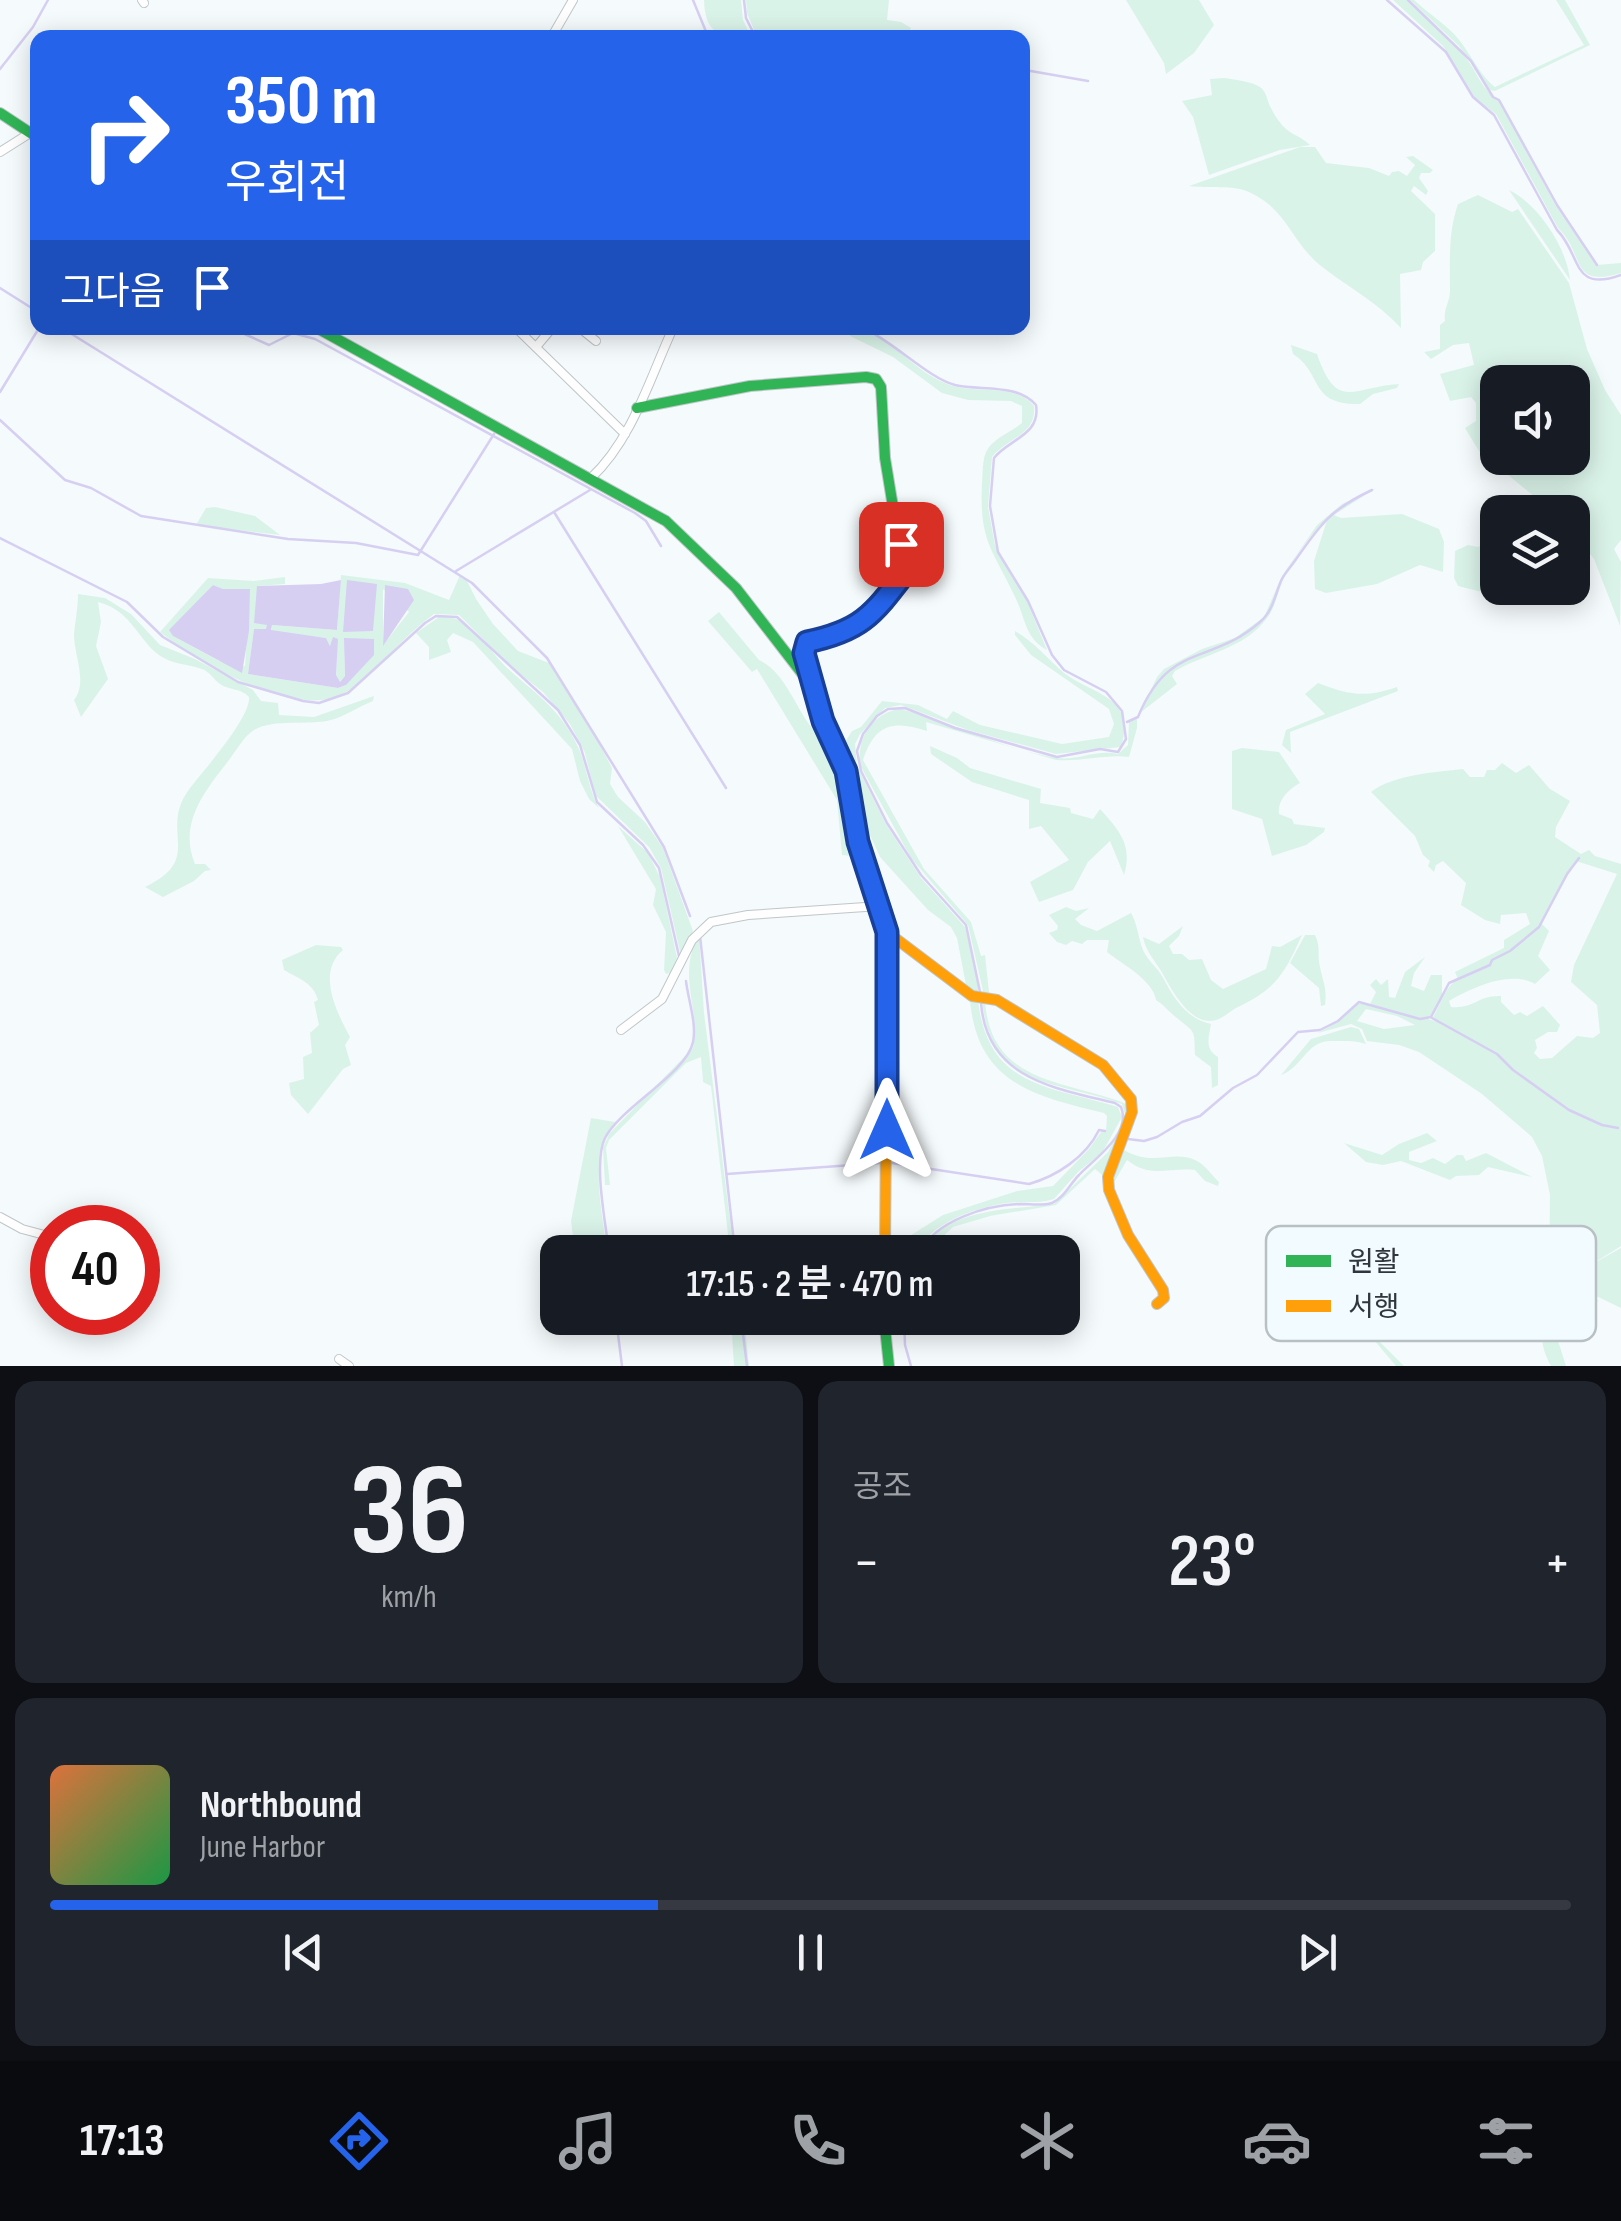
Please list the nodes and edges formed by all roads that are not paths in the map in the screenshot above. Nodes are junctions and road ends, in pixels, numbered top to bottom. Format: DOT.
graph roads {
  1 [pos="573,0"];
  2 [pos="556,30"];
  3 [pos="0,113"];
  4 [pos="30,130"];
  5 [pos="30,136"];
  6 [pos="0,152"];
  7 [pos="330,335"];
  8 [pos="523,335"];
  9 [pos="546,335"];
  10 [pos="589,335"];
  11 [pos="670,335"];
  12 [pos="596,341"];
  13 [pos="536,347"];
  14 [pos="637,408"];
  15 [pos="625,434"];
  16 [pos="591,478"];
  17 [pos="811,685"];
  18 [pos="880,906"];
  19 [pos="887,932"];
  20 [pos="620,1030"];
  21 [pos="0,1217"];
  22 [pos="30,1231"];
  23 [pos="885,1235"];
  24 [pos="1157,1304"];
  25 [pos="886,1335"];
  26 [pos="339,1359"];
  27 [pos="349,1366"];
  28 [pos="889,1366"];
  1 -- 2 [label="street"];
  3 -- 4 [label="street"];
  5 -- 6 [label="street"];
  7 -- 16 [label="street"];
  8 -- 13 [label="street"];
  9 -- 13 [label="street"];
  10 -- 12 [label="street"];
  11 -- 14 [label="street"];
  13 -- 15 [label="street"];
  14 -- 15 [label="street"];
  14 -- 17 [label="street"];
  15 -- 16 [label="street"];
  16 -- 17 [label="street"];
  17 -- 18 [label="street"];
  18 -- 19 [label="street"];
  18 -- 20 [label="street"];
  19 -- 23 [label="street"];
  19 -- 24 [label="street"];
  21 -- 22 [label="street"];
  25 -- 28 [label="street"];
  26 -- 27 [label="street"];
}
